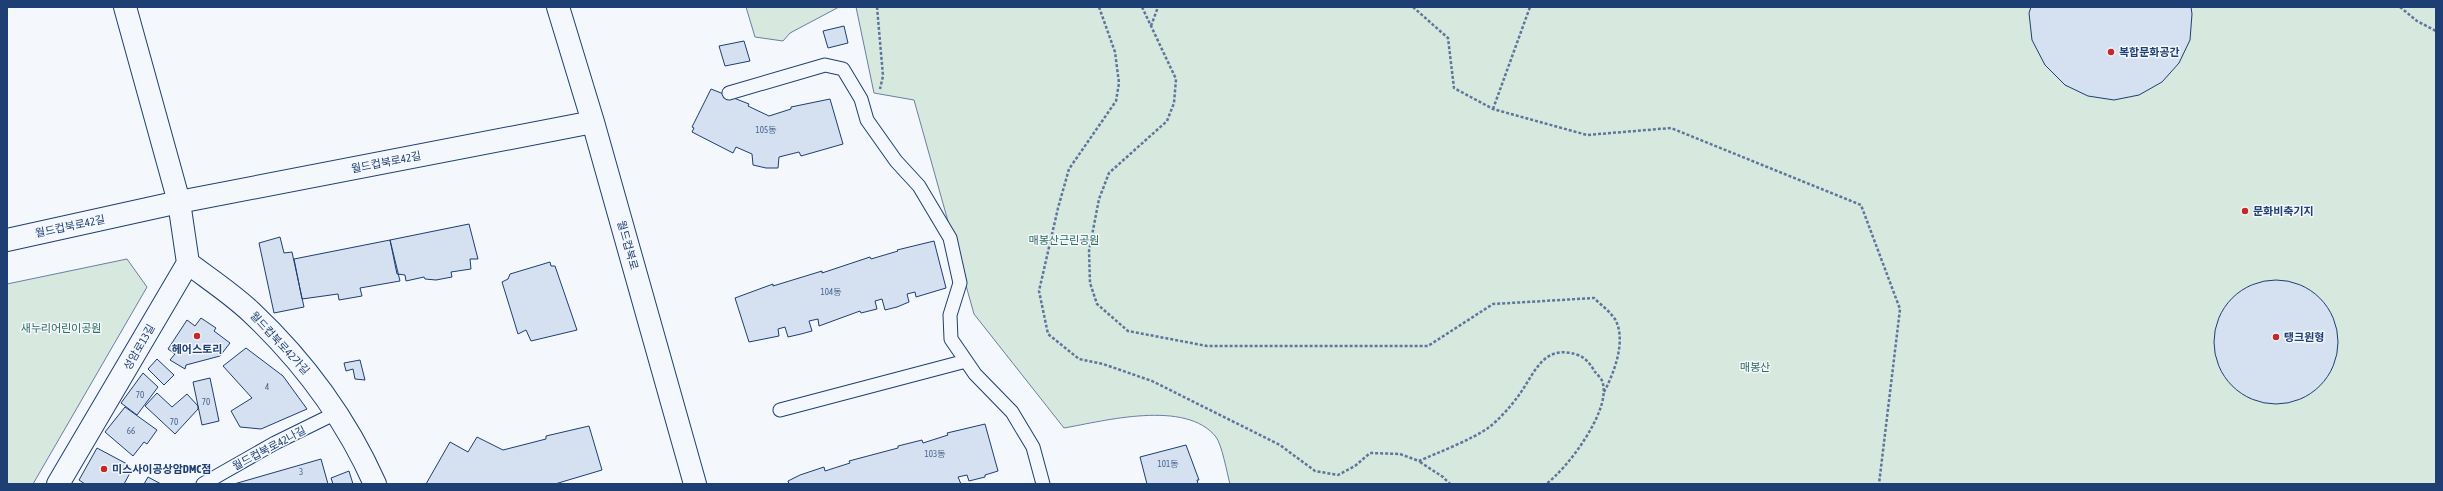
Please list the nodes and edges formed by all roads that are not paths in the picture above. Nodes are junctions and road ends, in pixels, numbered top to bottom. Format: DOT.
graph roads {
  1 [pos="125,7"];
  2 [pos="558,7"];
  3 [pos="729,93"];
  4 [pos="593,122"];
  5 [pos="179,202"];
  6 [pos="7,240"];
  7 [pos="188,263"];
  8 [pos="966,361"];
  9 [pos="780,410"];
  10 [pos="336,413"];
  11 [pos="58,484"];
  12 [pos="203,484"];
  13 [pos="375,484"];
  14 [pos="695,484"];
  15 [pos="1043,484"];
  1 -- 5 [label="street"];
  2 -- 4 [label="street, 월드컵북로"];
  3 -- 8 [label="lane"];
  4 -- 5 [label="street, 월드컵북로42길"];
  4 -- 14 [label="street, 월드컵북로"];
  5 -- 6 [label="street, 월드컵북로42길"];
  5 -- 7 [label="street"];
  7 -- 10 [label="street, 월드컵북로42가길"];
  7 -- 11 [label="street, 성암로13길"];
  8 -- 9 [label="lane"];
  8 -- 15 [label="lane"];
  10 -- 12 [label="lane, 월드컵북로42나길"];
  10 -- 13 [label="street, 월드컵북로42가길"];
}
